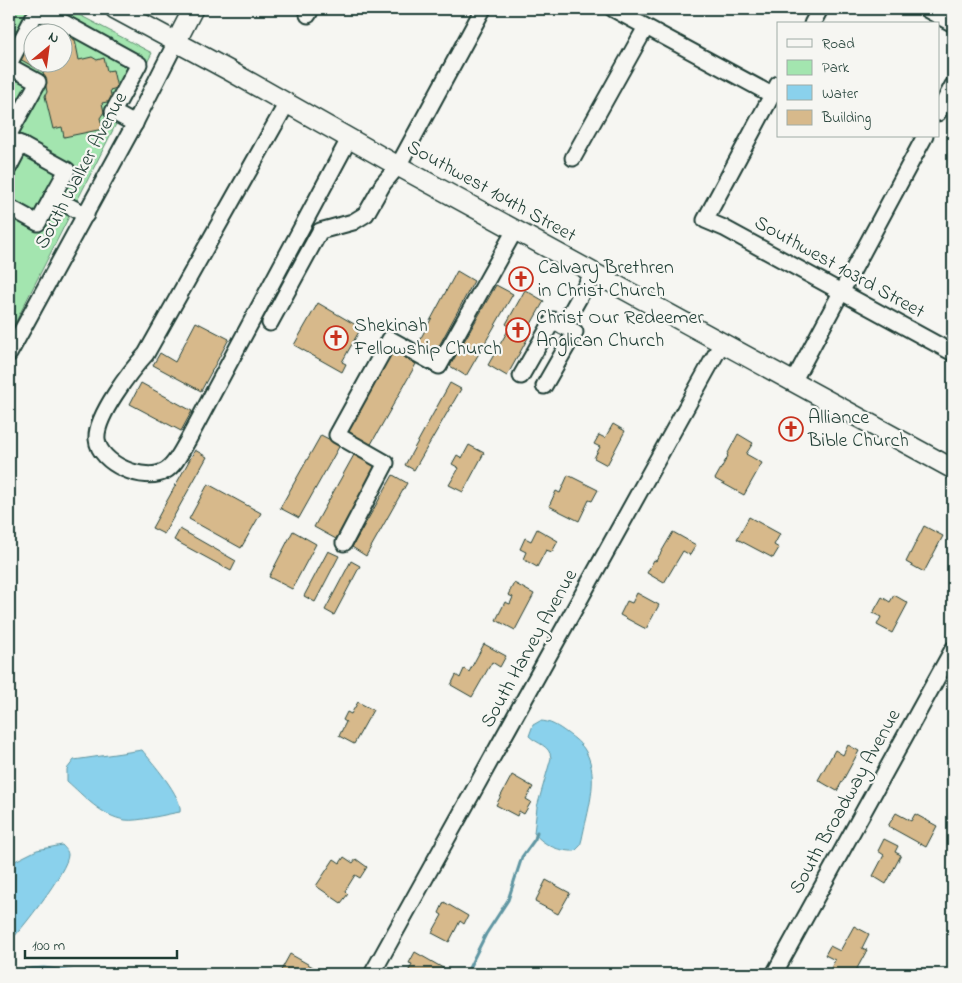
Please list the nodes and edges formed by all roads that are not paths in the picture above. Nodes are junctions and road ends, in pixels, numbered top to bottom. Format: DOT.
graph roads {
  1 [pos="115,9"];
  2 [pos="193,9"];
  3 [pos="483,9"];
  4 [pos="613,9"];
  5 [pos="820,9"];
  6 [pos="926,9"];
  7 [pos="52,12"];
  8 [pos="813,22"];
  9 [pos="953,24"];
  10 [pos="646,27"];
  11 [pos="176,42"];
  12 [pos="9,65"];
  13 [pos="953,85"];
  14 [pos="775,89"];
  15 [pos="287,104"];
  16 [pos="940,109"];
  17 [pos="135,124"];
  18 [pos="924,138"];
  19 [pos="13,139"];
  20 [pos="349,139"];
  21 [pos="573,158"];
  22 [pos="398,166"];
  23 [pos="9,167"];
  24 [pos="52,197"];
  25 [pos="9,207"];
  26 [pos="86,214"];
  27 [pos="515,230"];
  28 [pos="593,272"];
  29 [pos="841,292"];
  30 [pos="270,324"];
  31 [pos="564,326"];
  32 [pos="722,343"];
  33 [pos="953,353"];
  34 [pos="9,354"];
  35 [pos="521,376"];
  36 [pos="793,382"];
  37 [pos="544,386"];
  38 [pos="953,469"];
  39 [pos="344,543"];
  40 [pos="953,649"];
  41 [pos="372,974"];
  42 [pos="774,974"];
  1 -- 11 [label="main road, Southwest 104th Street"];
  2 -- 11 [label="main road, South Walker Avenue"];
  3 -- 22 [label="street"];
  4 -- 10 [label="street"];
  5 -- 8 [label="street"];
  6 -- 9 [label="street"];
  7 -- 12 [label="street"];
  7 -- 17 [label="street"];
  10 -- 14 [label="street"];
  10 -- 21 [label="street"];
  11 -- 15 [label="main road, Southwest 104th Street"];
  11 -- 17 [label="street, South Walker Avenue"];
  12 -- 19 [label="street"];
  13 -- 16 [label="street"];
  14 -- 29 [label="street, Southwest 103rd Street"];
  15 -- 20 [label="main road, Southwest 104th Street"];
  15 -- 20 [label="street"];
  17 -- 26 [label="street, South Walker Avenue"];
  18 -- 29 [label="street"];
  19 -- 23 [label="street"];
  19 -- 24 [label="street"];
  20 -- 22 [label="main road, Southwest 104th Street"];
  22 -- 27 [label="main road, Southwest 104th Street"];
  22 -- 30 [label="street"];
  24 -- 25 [label="street"];
  24 -- 26 [label="street"];
  26 -- 34 [label="street, South Walker Avenue"];
  27 -- 28 [label="main road, Southwest 104th Street"];
  27 -- 39 [label="street"];
  28 -- 31 [label="street"];
  28 -- 32 [label="main road, Southwest 104th Street"];
  29 -- 33 [label="street, Southwest 103rd Street"];
  29 -- 36 [label="street"];
  31 -- 35 [label="street"];
  31 -- 37 [label="street"];
  32 -- 36 [label="main road, Southwest 104th Street"];
  32 -- 41 [label="street, South Harvey Avenue"];
  36 -- 38 [label="main road, Southwest 104th Street"];
  40 -- 42 [label="street, South Broadway Avenue"];
}
